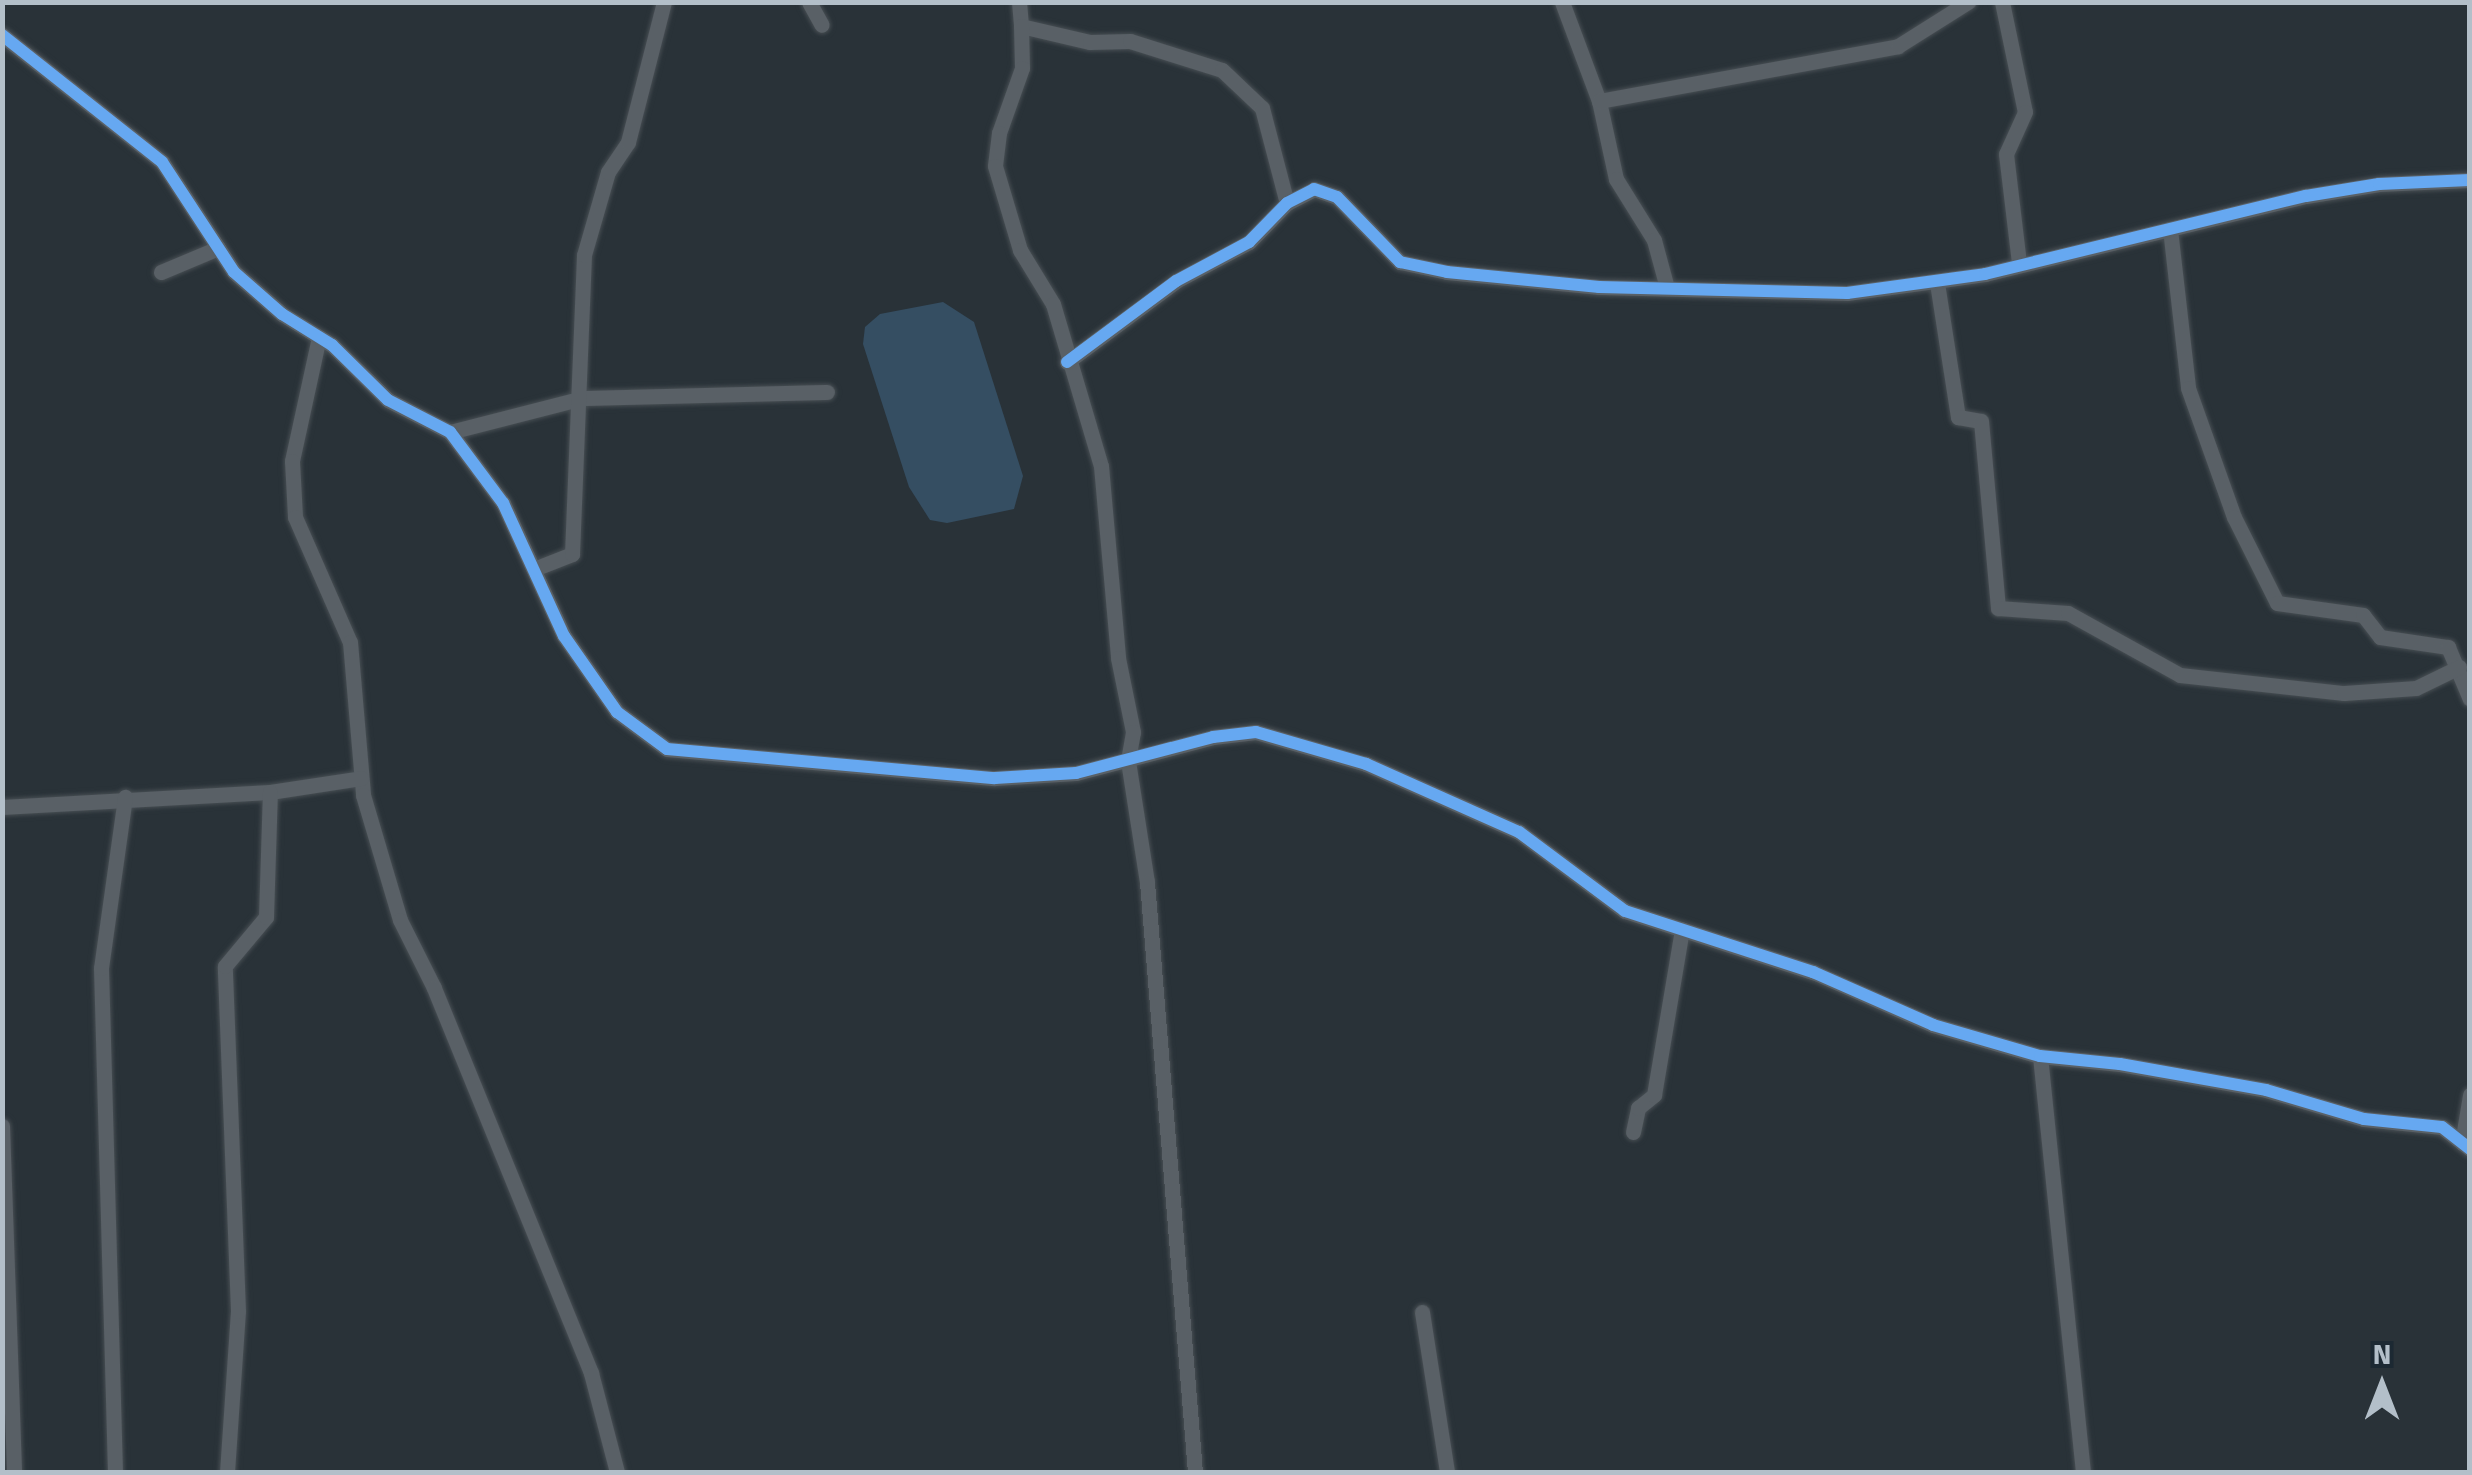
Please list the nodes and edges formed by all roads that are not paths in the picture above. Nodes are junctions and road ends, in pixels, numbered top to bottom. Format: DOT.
graph roads {
  1 [pos="664,2"];
  2 [pos="809,2"];
  3 [pos="1019,2"];
  4 [pos="1562,2"];
  5 [pos="1968,2"];
  6 [pos="2002,2"];
  7 [pos="822,25"];
  8 [pos="1021,26"];
  9 [pos="2,34"];
  10 [pos="1599,101"];
  11 [pos="2470,180"];
  12 [pos="1287,202"];
  13 [pos="2170,229"];
  14 [pos="218,248"];
  15 [pos="2019,263"];
  16 [pos="160,272"];
  17 [pos="1937,283"];
  18 [pos="1667,288"];
  19 [pos="319,337"];
  20 [pos="1067,362"];
  21 [pos="827,392"];
  22 [pos="582,398"];
  23 [pos="450,432"];
  24 [pos="534,569"];
  25 [pos="2460,667"];
  26 [pos="2470,700"];
  27 [pos="1128,761"];
  28 [pos="360,778"];
  29 [pos="270,792"];
  30 [pos="125,797"];
  31 [pos="2,807"];
  32 [pos="1682,929"];
  33 [pos="2040,1056"];
  34 [pos="2470,1096"];
  35 [pos="2,1126"];
  36 [pos="1633,1132"];
  37 [pos="2466,1146"];
  38 [pos="1422,1312"];
  39 [pos="14,1472"];
  40 [pos="115,1472"];
  41 [pos="227,1472"];
  42 [pos="618,1472"];
  43 [pos="1195,1472"];
  44 [pos="1448,1472"];
  45 [pos="2084,1472"];
  1 -- 22 [label="street"];
  2 -- 7 [label="street"];
  3 -- 8 [label="street"];
  4 -- 10 [label="street"];
  5 -- 10 [label="street"];
  6 -- 15 [label="street"];
  8 -- 12 [label="street"];
  8 -- 20 [label="street"];
  9 -- 14 [label="street"];
  10 -- 18 [label="street"];
  11 -- 13 [label="street"];
  12 -- 18 [label="street"];
  12 -- 20 [label="street"];
  13 -- 15 [label="street"];
  13 -- 25 [label="street"];
  14 -- 16 [label="street"];
  14 -- 19 [label="street"];
  15 -- 17 [label="street"];
  17 -- 18 [label="street"];
  17 -- 25 [label="street"];
  19 -- 23 [label="street"];
  19 -- 28 [label="street"];
  20 -- 27 [label="street"];
  21 -- 22 [label="street"];
  22 -- 23 [label="street"];
  22 -- 24 [label="street"];
  23 -- 24 [label="street"];
  24 -- 27 [label="street"];
  25 -- 26 [label="street"];
  27 -- 32 [label="street"];
  27 -- 43 [label="street"];
  28 -- 29 [label="street"];
  28 -- 42 [label="street"];
  29 -- 30 [label="street"];
  29 -- 41 [label="street"];
  30 -- 31 [label="street"];
  30 -- 40 [label="street"];
  32 -- 33 [label="street"];
  32 -- 36 [label="street"];
  33 -- 37 [label="street"];
  33 -- 45 [label="street"];
  34 -- 37 [label="street"];
  35 -- 39 [label="street"];
  38 -- 44 [label="street"];
}
